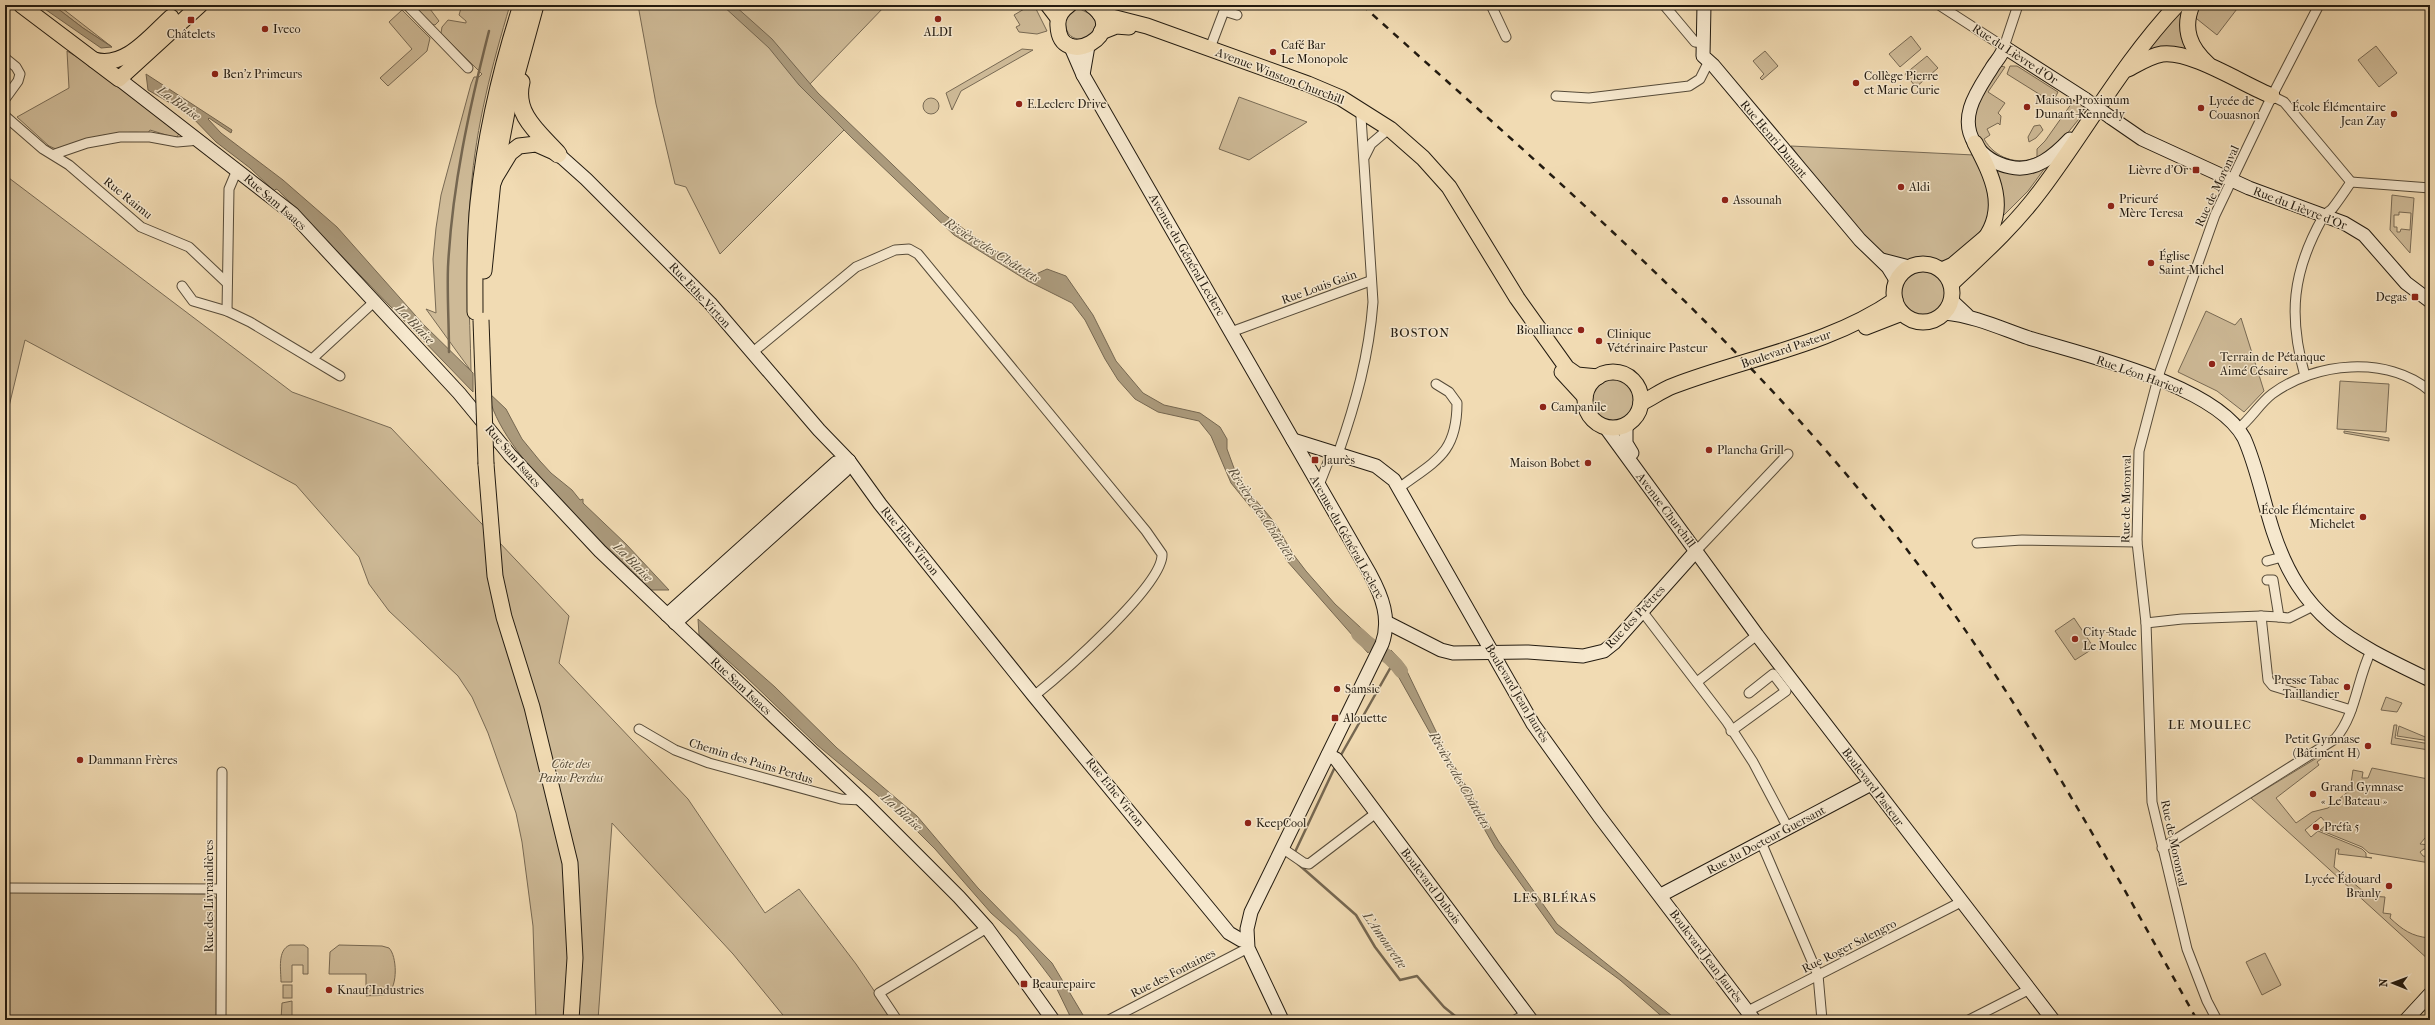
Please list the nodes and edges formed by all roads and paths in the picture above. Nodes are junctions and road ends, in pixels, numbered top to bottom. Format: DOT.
graph roads {
  1 [pos="21,5"];
  2 [pos="185,5"];
  3 [pos="200,5"];
  4 [pos="407,5"];
  5 [pos="516,5"];
  6 [pos="521,5"];
  7 [pos="535,5"];
  8 [pos="1048,5"];
  9 [pos="1069,5"];
  10 [pos="1491,5"];
  11 [pos="1664,5"];
  12 [pos="1704,5"];
  13 [pos="1938,5"];
  14 [pos="2018,5"];
  15 [pos="2169,5"];
  16 [pos="2177,5"];
  17 [pos="2192,5"];
  18 [pos="2320,5"];
  19 [pos="1096,10"];
  20 [pos="1237,15"];
  21 [pos="1058,18"];
  22 [pos="1101,32"];
  23 [pos="1506,36"];
  24 [pos="1703,43"];
  25 [pos="1070,44"];
  26 [pos="515,46"];
  27 [pos="1088,46"];
  28 [pos="2004,47"];
  29 [pos="1210,48"];
  30 [pos="134,50"];
  31 [pos="5,58"];
  32 [pos="94,60"];
  33 [pos="1709,61"];
  34 [pos="468,68"];
  35 [pos="2212,68"];
  36 [pos="2124,71"];
  37 [pos="1083,75"];
  38 [pos="116,76"];
  39 [pos="1556,96"];
  40 [pos="2272,96"];
  41 [pos="5,99"];
  42 [pos="5,116"];
  43 [pos="1361,117"];
  44 [pos="1385,132"];
  45 [pos="2070,138"];
  46 [pos="200,140"];
  47 [pos="1975,143"];
  48 [pos="55,154"];
  49 [pos="558,154"];
  50 [pos="1364,162"];
  51 [pos="237,170"];
  52 [pos="2232,180"];
  53 [pos="493,181"];
  54 [pos="2351,182"];
  55 [pos="2430,188"];
  56 [pos="2324,216"];
  57 [pos="1982,242"];
  58 [pos="1881,260"];
  59 [pos="1909,267"];
  60 [pos="1942,270"];
  61 [pos="1896,280"];
  62 [pos="1370,281"];
  63 [pos="227,283"];
  64 [pos="1951,284"];
  65 [pos="182,286"];
  66 [pos="1895,300"];
  67 [pos="375,301"];
  68 [pos="2430,301"];
  69 [pos="1948,307"];
  70 [pos="227,310"];
  71 [pos="1902,313"];
  72 [pos="478,316"];
  73 [pos="1231,332"];
  74 [pos="1828,336"];
  75 [pos="752,352"];
  76 [pos="312,359"];
  77 [pos="340,376"];
  78 [pos="2305,376"];
  79 [pos="1598,377"];
  80 [pos="2158,380"];
  81 [pos="1436,384"];
  82 [pos="1638,386"];
  83 [pos="1672,386"];
  84 [pos="2429,388"];
  85 [pos="1585,397"];
  86 [pos="1641,403"];
  87 [pos="1626,425"];
  88 [pos="1606,428"];
  89 [pos="2238,429"];
  90 [pos="1293,440"];
  91 [pos="1335,453"];
  92 [pos="1788,454"];
  93 [pos="843,465"];
  94 [pos="1319,486"];
  95 [pos="1399,488"];
  96 [pos="2137,542"];
  97 [pos="1977,544"];
  98 [pos="1696,551"];
  99 [pos="2282,557"];
  100 [pos="2267,561"];
  101 [pos="2267,580"];
  102 [pos="2312,606"];
  103 [pos="1642,611"];
  104 [pos="2262,616"];
  105 [pos="2279,617"];
  106 [pos="671,619"];
  107 [pos="1386,622"];
  108 [pos="2146,623"];
  109 [pos="1757,635"];
  110 [pos="2371,651"];
  111 [pos="1494,654"];
  112 [pos="2430,680"];
  113 [pos="1697,682"];
  114 [pos="1749,693"];
  115 [pos="1034,696"];
  116 [pos="2351,710"];
  117 [pos="640,729"];
  118 [pos="1731,731"];
  119 [pos="1328,755"];
  120 [pos="222,772"];
  121 [pos="1871,784"];
  122 [pos="862,800"];
  123 [pos="1376,813"];
  124 [pos="1788,828"];
  125 [pos="1761,842"];
  126 [pos="1282,848"];
  127 [pos="2162,848"];
  128 [pos="5,888"];
  129 [pos="221,889"];
  130 [pos="1661,895"];
  131 [pos="1961,902"];
  132 [pos="988,928"];
  133 [pos="1247,944"];
  134 [pos="1818,975"];
  135 [pos="2028,990"];
  136 [pos="2430,995"];
  137 [pos="1751,1016"];
  138 [pos="1524,1018"];
  139 [pos="221,1020"];
  140 [pos="571,1020"];
  141 [pos="897,1020"];
  142 [pos="1053,1020"];
  143 [pos="1109,1020"];
  144 [pos="1282,1020"];
  145 [pos="1822,1020"];
  146 [pos="1969,1020"];
  147 [pos="2053,1020"];
  148 [pos="2217,1020"];
  149 [pos="2406,1020"];
  1 -- 32 [label="main road, Rue Sam Isaacs"];
  2 -- 30 [label="main road"];
  3 -- 38 [label="main road"];
  4 -- 34 [label="street"];
  5 -- 26 [label="main road"];
  6 -- 26 [label="main road"];
  7 -- 26 [label="highway"];
  8 -- 21 [label="main road"];
  9 -- 21 [label="main road"];
  10 -- 23 [label="street"];
  11 -- 24 [label="street"];
  12 -- 24 [label="main road, Rue Henri Dunant"];
  13 -- 28 [label="street, Rue du Lièvre d'Or"];
  14 -- 28 [label="street"];
  15 -- 45 [label="main road"];
  16 -- 36 [label="main road"];
  17 -- 35 [label="main road"];
  18 -- 40 [label="street, Rue de Moronval"];
  19 -- 22 [label="main road"];
  19 -- 29 [label="main road, Avenue Winston Churchill"];
  20 -- 29 [label="street"];
  21 -- 25 [label="main road"];
  22 -- 27 [label="main road"];
  22 -- 43 [label="main road, Avenue Winston Churchill"];
  24 -- 33 [label="main road, Rue Henri Dunant"];
  25 -- 27 [label="main road"];
  25 -- 37 [label="main road, Avenue du Général Leclerc"];
  26 -- 49 [label="highway"];
  26 -- 53 [label="highway"];
  26 -- 72 [label="main road"];
  27 -- 37 [label="main road"];
  28 -- 47 [label="main road"];
  28 -- 52 [label="main road, Rue du Lièvre d'Or, bridge"];
  29 -- 79 [label="main road, Avenue Winston Churchill"];
  30 -- 32 [label="main road"];
  30 -- 38 [label="main road"];
  31 -- 41 [label="street"];
  32 -- 38 [label="main road, Rue Sam Isaacs"];
  33 -- 39 [label="street"];
  33 -- 58 [label="main road, Rue Henri Dunant"];
  35 -- 36 [label="main road"];
  35 -- 40 [label="main road"];
  36 -- 64 [label="main road"];
  37 -- 73 [label="main road, Avenue du Général Leclerc"];
  38 -- 46 [label="main road, Rue Sam Isaacs"];
  40 -- 52 [label="street, Rue de Moronval"];
  40 -- 54 [label="street"];
  42 -- 48 [label="street, Rue Raimu"];
  43 -- 44 [label="main road, Avenue Winston Churchill"];
  43 -- 50 [label="street, Rue Louis Gain"];
  44 -- 50 [label="street, Rue Louis Gain"];
  44 -- 85 [label="main road, Avenue Winston Churchill"];
  45 -- 47 [label="main road"];
  45 -- 57 [label="main road"];
  46 -- 48 [label="street"];
  46 -- 51 [label="main road, Rue Sam Isaacs"];
  47 -- 57 [label="main road"];
  48 -- 63 [label="street, Rue Raimu"];
  49 -- 53 [label="main road"];
  49 -- 75 [label="main road, Rue Ethe Virton"];
  50 -- 62 [label="street, Rue Louis Gain"];
  51 -- 63 [label="street"];
  51 -- 67 [label="main road, Rue Sam Isaacs"];
  52 -- 56 [label="main road, Rue du Lièvre d'Or"];
  52 -- 80 [label="street, Rue de Moronval"];
  53 -- 72 [label="main road"];
  54 -- 55 [label="street"];
  54 -- 56 [label="street"];
  56 -- 68 [label="main road, Rue du Lièvre d'Or"];
  56 -- 78 [label="street"];
  57 -- 60 [label="main road"];
  58 -- 59 [label="main road"];
  58 -- 61 [label="main road, Rue Henri Dunant"];
  59 -- 60 [label="main road"];
  59 -- 61 [label="main road"];
  60 -- 64 [label="main road"];
  61 -- 66 [label="main road"];
  62 -- 73 [label="street, Rue Louis Gain"];
  62 -- 91 [label="street"];
  63 -- 70 [label="street"];
  64 -- 69 [label="main road"];
  65 -- 70 [label="street"];
  66 -- 71 [label="main road"];
  66 -- 74 [label="main road, Boulevard Pasteur"];
  67 -- 76 [label="street"];
  67 -- 106 [label="main road, Rue Sam Isaacs"];
  69 -- 71 [label="main road"];
  69 -- 80 [label="main road, Rue Léon Haricot"];
  70 -- 76 [label="street"];
  71 -- 74 [label="main road"];
  72 -- 140 [label="main road, bridge"];
  73 -- 90 [label="main road, Avenue du Général Leclerc"];
  74 -- 83 [label="main road, Boulevard Pasteur"];
  75 -- 93 [label="main road, Rue Ethe Virton"];
  75 -- 115 [label="street"];
  76 -- 77 [label="street"];
  78 -- 84 [label="street"];
  78 -- 89 [label="street"];
  79 -- 82 [label="main road"];
  79 -- 85 [label="main road"];
  80 -- 89 [label="main road, Rue Léon Haricot"];
  80 -- 96 [label="street, Rue de Moronval"];
  81 -- 95 [label="street"];
  82 -- 83 [label="main road"];
  82 -- 86 [label="main road"];
  83 -- 86 [label="main road"];
  85 -- 88 [label="main road"];
  86 -- 87 [label="main road"];
  87 -- 88 [label="main road"];
  87 -- 98 [label="main road, Avenue Churchill"];
  88 -- 98 [label="main road, Avenue Churchill"];
  89 -- 99 [label="main road, Rue Léon Haricot"];
  90 -- 91 [label="main road, Boulevard Jean Jaurès"];
  90 -- 94 [label="main road, Avenue du Général Leclerc"];
  91 -- 94 [label="street"];
  91 -- 95 [label="main road, Boulevard Jean Jaurès"];
  92 -- 98 [label="street, Rue des Prêtres"];
  93 -- 106 [label="main road"];
  93 -- 115 [label="main road, Rue Ethe Virton"];
  94 -- 107 [label="main road, Avenue du Général Leclerc"];
  95 -- 111 [label="main road, Boulevard Jean Jaurès"];
  96 -- 97 [label="street"];
  96 -- 108 [label="street, Rue de Moronval"];
  98 -- 103 [label="main road, Rue des Prêtres"];
  98 -- 109 [label="main road, Boulevard Pasteur"];
  99 -- 100 [label="street"];
  99 -- 102 [label="main road, Rue Léon Haricot"];
  101 -- 105 [label="street"];
  102 -- 105 [label="street"];
  102 -- 110 [label="main road, Rue Léon Haricot"];
  103 -- 111 [label="main road, Rue des Prêtres"];
  103 -- 113 [label="street"];
  104 -- 105 [label="street"];
  104 -- 108 [label="street"];
  104 -- 116 [label="street"];
  106 -- 122 [label="main road, Rue Sam Isaacs"];
  107 -- 111 [label="main road, Rue des Prêtres"];
  107 -- 119 [label="main road, Avenue du Général Leclerc"];
  108 -- 127 [label="street, Rue de Moronval"];
  109 -- 113 [label="street"];
  109 -- 121 [label="main road, Boulevard Pasteur"];
  110 -- 112 [label="main road, Rue Léon Haricot"];
  110 -- 116 [label="street"];
  111 -- 130 [label="main road, Boulevard Jean Jaurès"];
  113 -- 118 [label="street"];
  114 -- 118 [label="street"];
  115 -- 133 [label="main road, Rue Ethe Virton"];
  116 -- 127 [label="street"];
  117 -- 122 [label="street, Chemin des Pains Perdus"];
  118 -- 124 [label="street"];
  119 -- 123 [label="main road, Boulevard Dubois"];
  119 -- 126 [label="main road, Avenue du Général Leclerc"];
  120 -- 129 [label="street, Rue des Livraindières"];
  121 -- 124 [label="main road, Rue du Docteur Guersant"];
  121 -- 131 [label="main road, Boulevard Pasteur"];
  122 -- 132 [label="main road, Rue Sam Isaacs"];
  123 -- 126 [label="street"];
  123 -- 138 [label="main road, Boulevard Dubois"];
  124 -- 125 [label="main road, Rue du Docteur Guersant"];
  125 -- 130 [label="main road, Rue du Docteur Guersant"];
  125 -- 134 [label="street"];
  126 -- 133 [label="main road, Avenue du Général Leclerc"];
  127 -- 148 [label="street, Rue de Moronval"];
  128 -- 129 [label="street"];
  129 -- 139 [label="street, Rue des Livraindières"];
  130 -- 137 [label="main road, Boulevard Jean Jaurès"];
  131 -- 134 [label="street, Rue Roger Salengro"];
  131 -- 135 [label="main road, Boulevard Pasteur"];
  132 -- 141 [label="street"];
  132 -- 142 [label="main road, Rue Sam Isaacs"];
  133 -- 143 [label="street, Rue des Fontaines"];
  133 -- 144 [label="main road"];
  134 -- 137 [label="street, Rue Roger Salengro"];
  134 -- 145 [label="street"];
  135 -- 146 [label="street"];
  135 -- 147 [label="main road, Boulevard Pasteur"];
  136 -- 149 [label="main road"];
}
